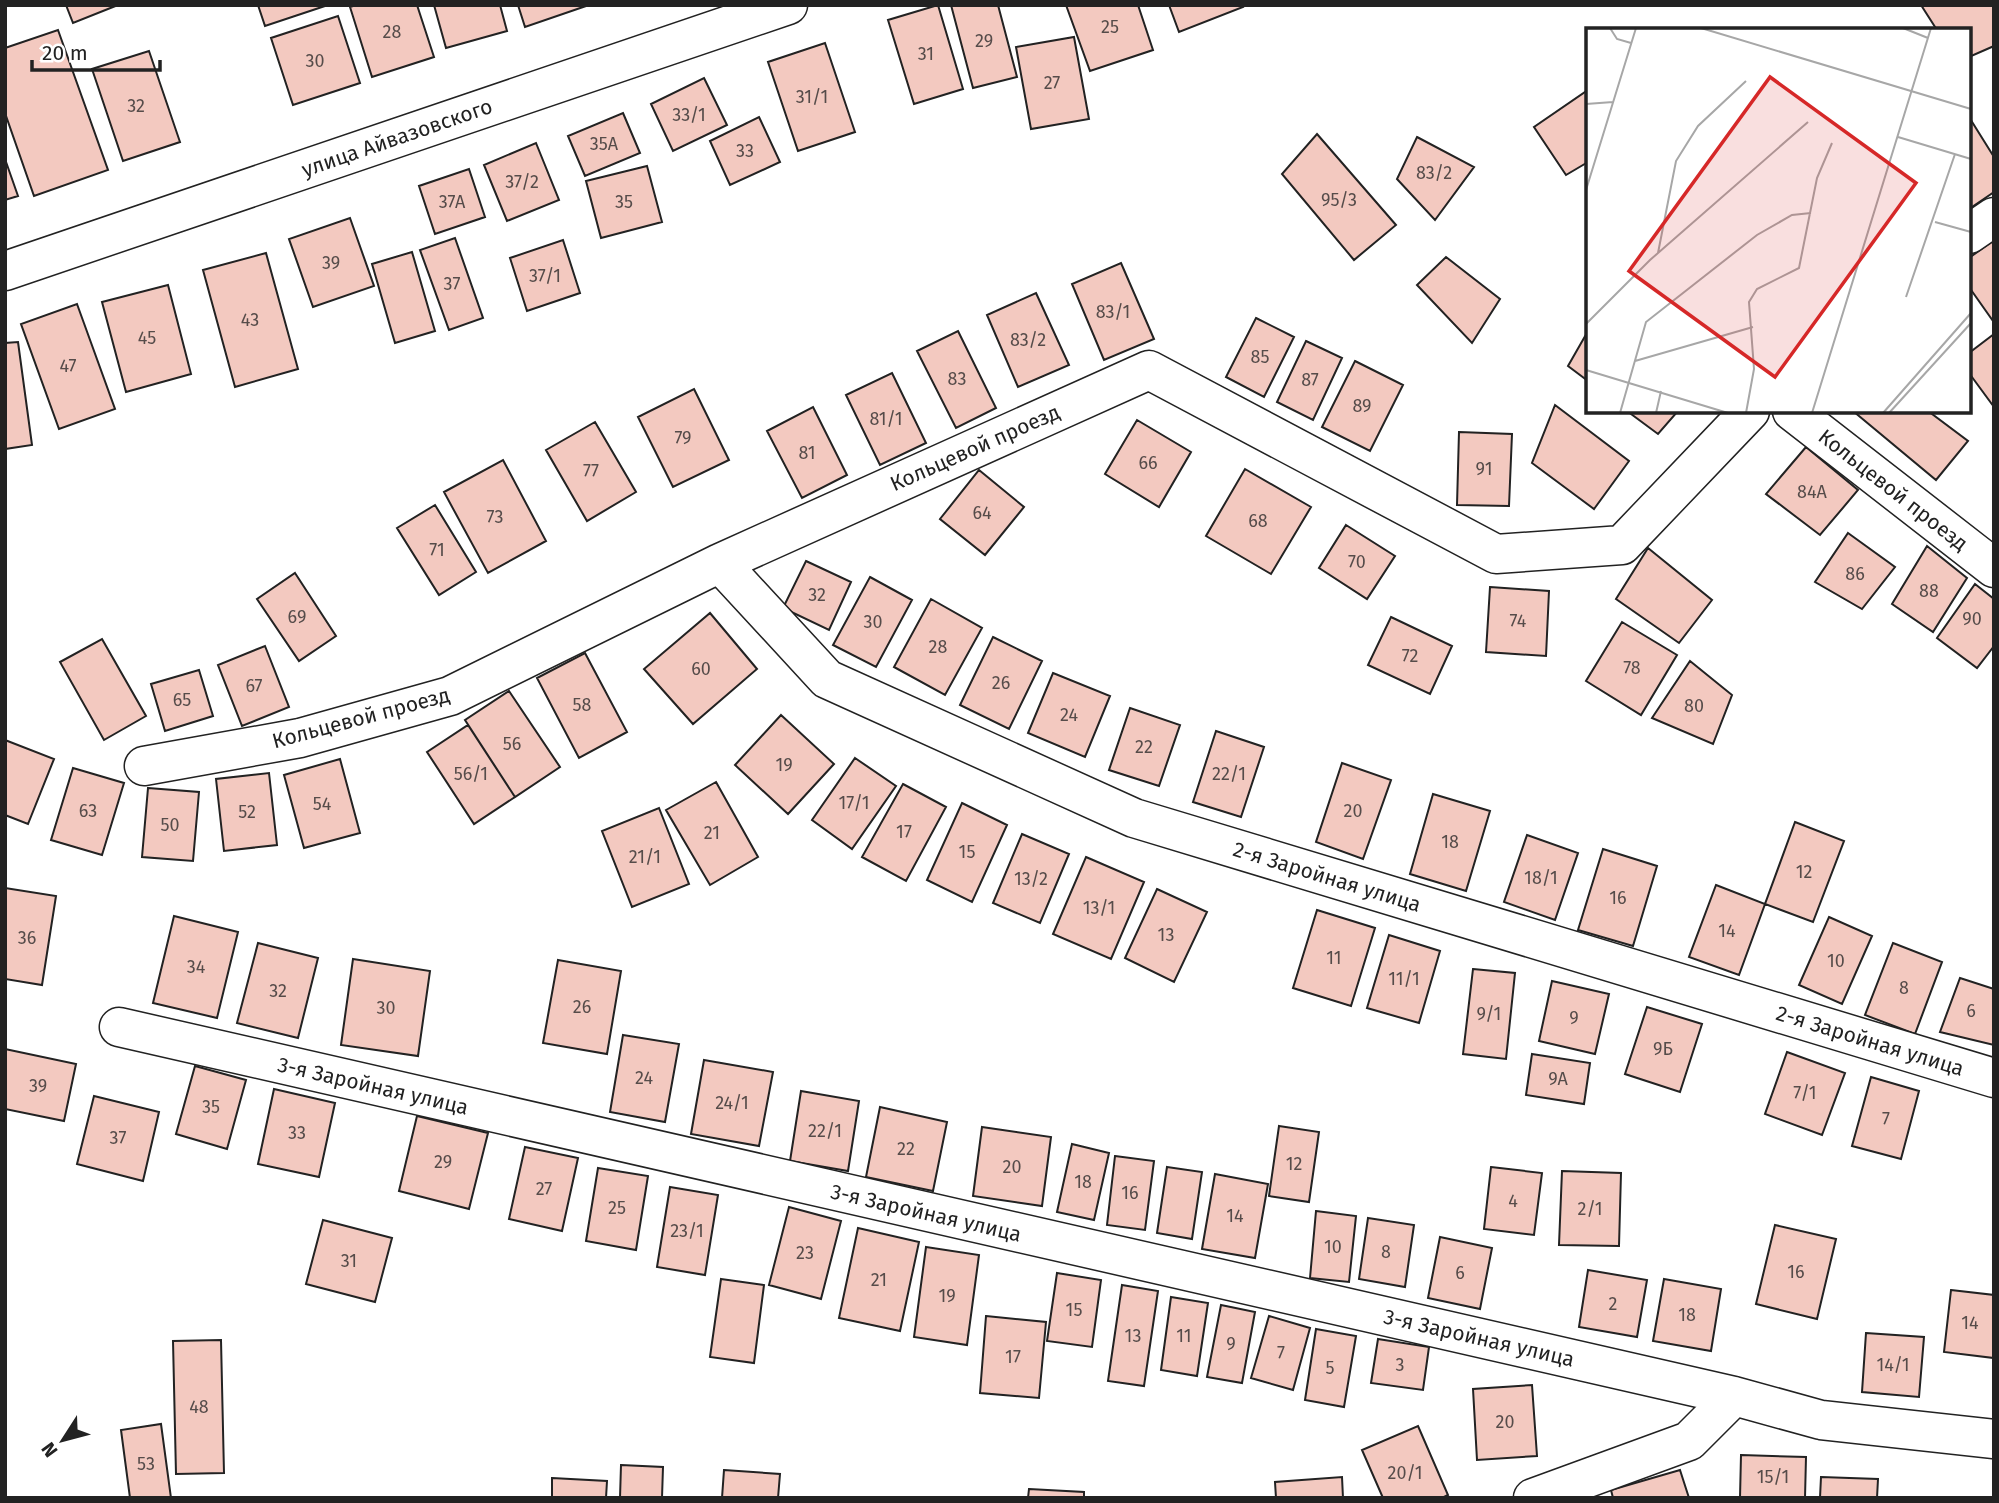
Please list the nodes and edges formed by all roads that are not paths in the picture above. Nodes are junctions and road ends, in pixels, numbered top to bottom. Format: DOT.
graph roads {
  1 [pos="788,5"];
  2 [pos="1994,217"];
  3 [pos="1971,233"];
  4 [pos="5,271"];
  5 [pos="1748,413"];
  6 [pos="1795,413"];
  7 [pos="720,563"];
  8 [pos="1994,568"];
  9 [pos="144,766"];
  10 [pos="119,1027"];
  11 [pos="1994,1078"];
  12 [pos="1734,1396"];
  13 [pos="1994,1439"];
  14 [pos="1533,1498"];
  1 -- 4 [label="street, улица Айвазовского"];
  2 -- 3 [label="street"];
  5 -- 7 [label="street, Кольцевой проезд"];
  6 -- 8 [label="street, Кольцевой проезд"];
  7 -- 9 [label="street, Кольцевой проезд"];
  7 -- 11 [label="street, 2-я Заройная улица"];
  10 -- 12 [label="street, 3-я Заройная улица"];
  12 -- 13 [label="street"];
  12 -- 14 [label="street"];
}
